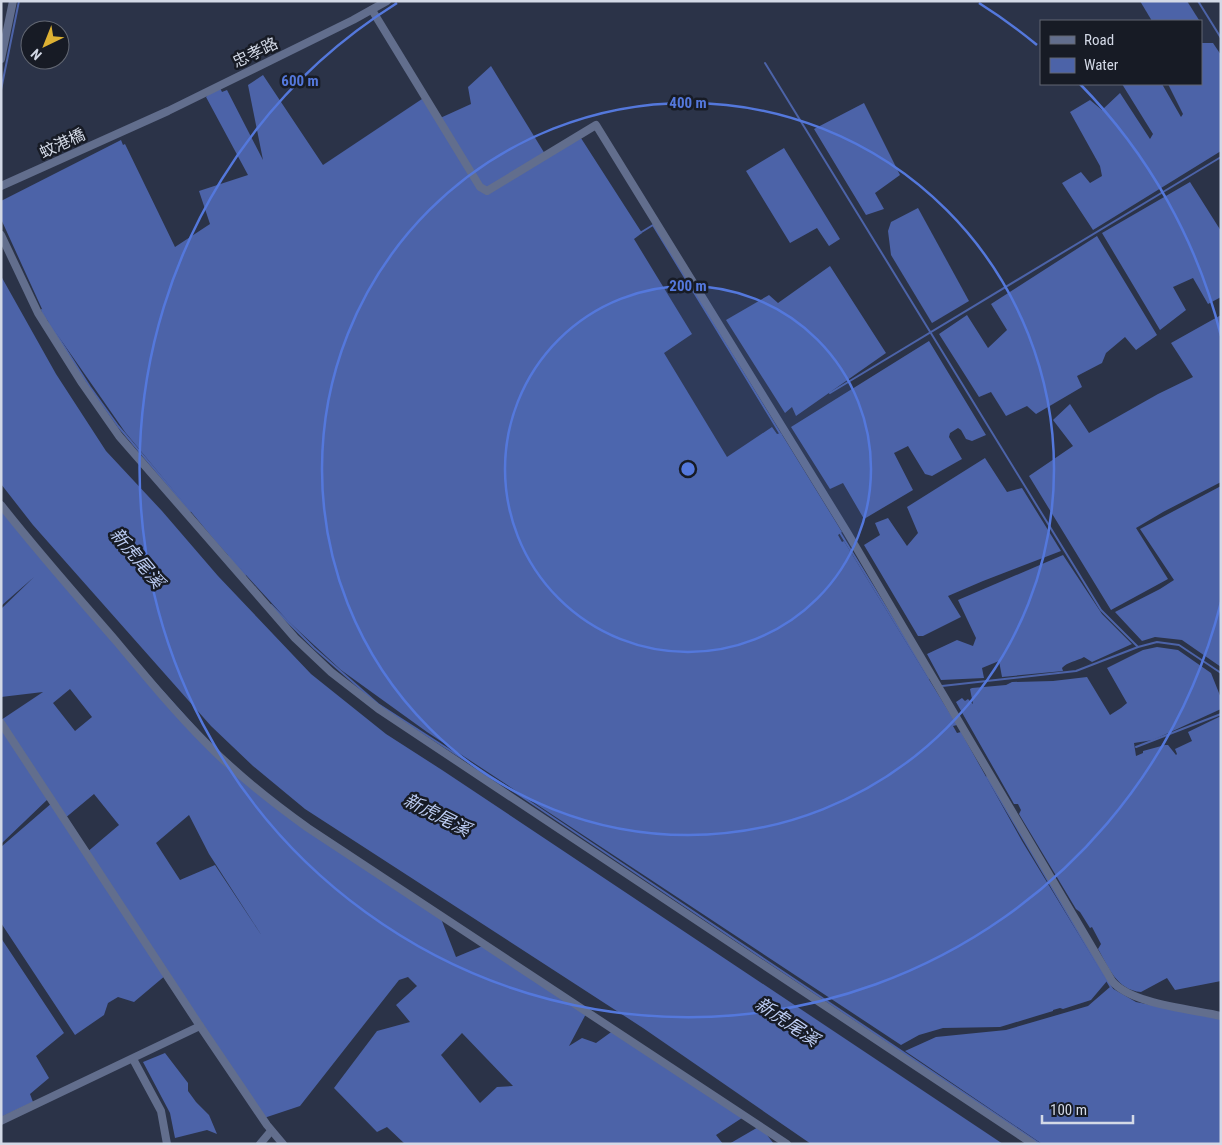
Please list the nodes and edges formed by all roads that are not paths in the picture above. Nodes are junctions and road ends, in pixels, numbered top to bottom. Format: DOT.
graph roads {
  1 [pos="14,1"];
  2 [pos="387,1"];
  3 [pos="372,10"];
  4 [pos="1,59"];
  5 [pos="135,125"];
  6 [pos="1,186"];
  7 [pos="1,235"];
  8 [pos="1,505"];
  9 [pos="1,723"];
  10 [pos="1221,1016"];
  11 [pos="200,1026"];
  12 [pos="133,1059"];
  13 [pos="1,1121"];
  14 [pos="271,1131"];
  15 [pos="282,1143"];
  16 [pos="167,1144"];
  17 [pos="260,1144"];
  18 [pos="787,1144"];
  19 [pos="1033,1144"];
  1 -- 4 [label="street"];
  2 -- 3 [label="street, 忠孝路"];
  3 -- 5 [label="street, 忠孝路"];
  3 -- 10 [label="street"];
  5 -- 6 [label="street, 蚊港橋"];
  7 -- 19 [label="street"];
  8 -- 18 [label="street"];
  9 -- 11 [label="street"];
  11 -- 12 [label="street"];
  11 -- 14 [label="street"];
  12 -- 13 [label="street"];
  12 -- 16 [label="street"];
  14 -- 15 [label="street"];
  14 -- 17 [label="street"];
}
